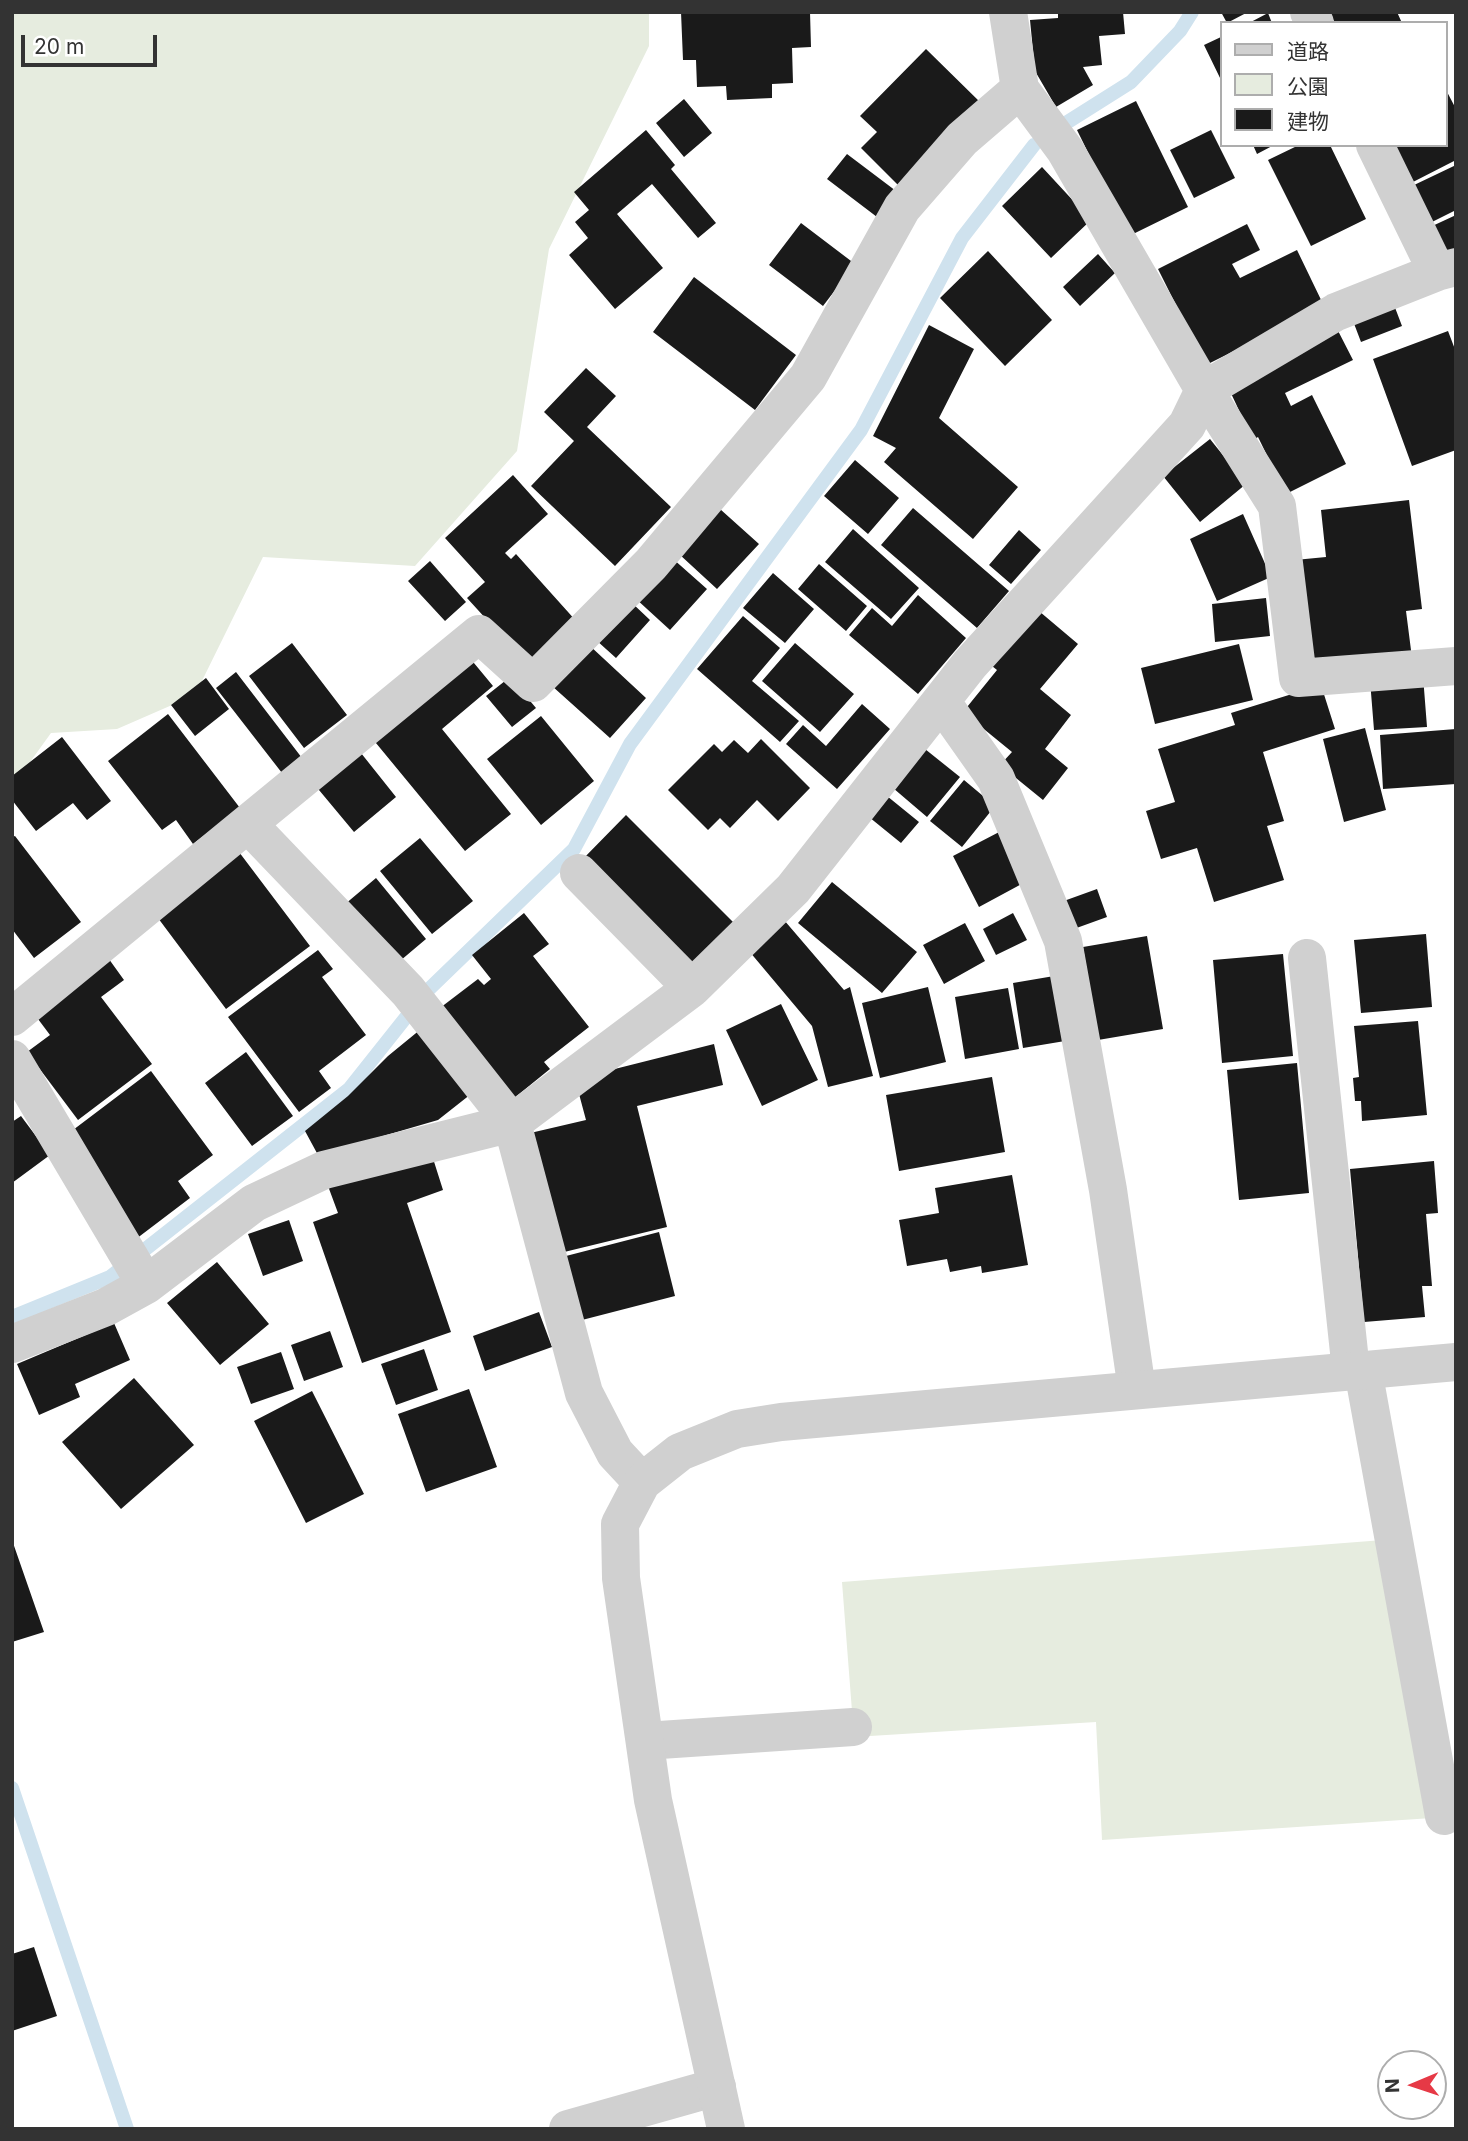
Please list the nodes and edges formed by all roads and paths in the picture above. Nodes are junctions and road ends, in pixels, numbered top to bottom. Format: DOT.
graph roads {
  1 [pos="1008,12"];
  2 [pos="1020,89"];
  3 [pos="1376,147"];
  4 [pos="1446,270"];
  5 [pos="1204,390"];
  6 [pos="1456,666"];
  7 [pos="940,701"];
  8 [pos="248,824"];
  9 [pos="579,873"];
  10 [pos="1307,958"];
  11 [pos="692,988"];
  12 [pos="12,1017"];
  13 [pos="12,1059"];
  14 [pos="512,1123"];
  15 [pos="137,1270"];
  16 [pos="12,1344"];
  17 [pos="1456,1362"];
  18 [pos="1357,1371"];
  19 [pos="1138,1390"];
  20 [pos="642,1482"];
  21 [pos="853,1727"];
  22 [pos="645,1741"];
  23 [pos="1444,1816"];
  24 [pos="717,2087"];
  25 [pos="568,2129"];
  26 [pos="726,2129"];
  1 -- 2 [label="street"];
  2 -- 5 [label="street"];
  2 -- 8 [label="street"];
  3 -- 4 [label="street"];
  4 -- 5 [label="street"];
  5 -- 6 [label="street"];
  5 -- 7 [label="street"];
  7 -- 11 [label="street"];
  7 -- 19 [label="street"];
  8 -- 12 [label="street"];
  8 -- 14 [label="street"];
  9 -- 11 [label="street"];
  10 -- 18 [label="street"];
  11 -- 14 [label="street"];
  13 -- 15 [label="street"];
  14 -- 15 [label="street"];
  14 -- 20 [label="street"];
  15 -- 16 [label="street"];
  17 -- 18 [label="street"];
  18 -- 19 [label="street"];
  18 -- 23 [label="street"];
  19 -- 20 [label="street"];
  20 -- 22 [label="street"];
  21 -- 22 [label="street"];
  22 -- 24 [label="street"];
  24 -- 25 [label="street"];
  24 -- 26 [label="street"];
}
